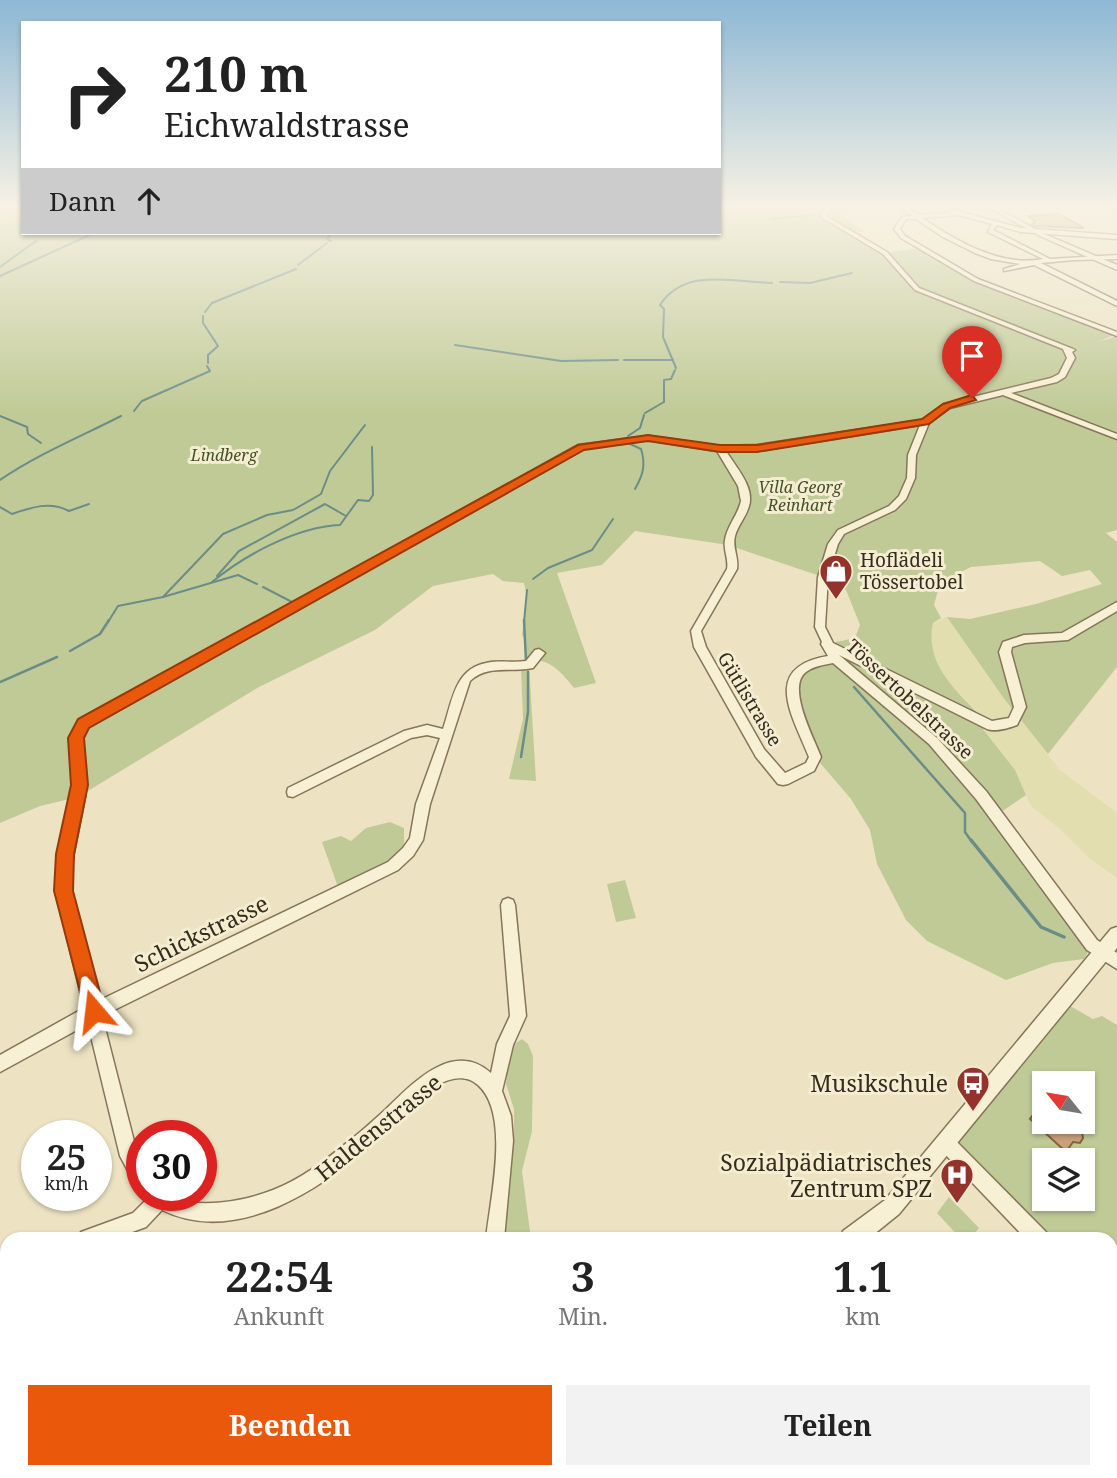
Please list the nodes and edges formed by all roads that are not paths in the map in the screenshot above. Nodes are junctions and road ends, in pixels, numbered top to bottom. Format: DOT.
graph roads {
  1 [pos="906,276"];
  2 [pos="969,276"];
  3 [pos="1062,276"];
  4 [pos="1117,304"];
  5 [pos="1117,334"];
  6 [pos="1005,393"];
  7 [pos="925,422"];
  8 [pos="1117,437"];
  9 [pos="720,449"];
  10 [pos="1117,606"];
  11 [pos="827,644"];
  12 [pos="539,653"];
  13 [pos="835,659"];
  14 [pos="447,735"];
  15 [pos="293,792"];
  16 [pos="509,905"];
  17 [pos="1117,935"];
  18 [pos="1110,958"];
  19 [pos="94,1011"];
  20 [pos="0,1064"];
  21 [pos="495,1088"];
  22 [pos="126,1144"];
  23 [pos="947,1144"];
  24 [pos="217,1210"];
  25 [pos="146,1211"];
  26 [pos="107,1232"];
  27 [pos="496,1232"];
  28 [pos="860,1232"];
  29 [pos="1032,1232"];
  1 -- 6 [label="street"];
  2 -- 5 [label="street"];
  3 -- 4 [label="street"];
  6 -- 7 [label="street"];
  6 -- 8 [label="street"];
  7 -- 9 [label="street"];
  7 -- 11 [label="street, Tössertobelstrasse"];
  9 -- 13 [label="street, Gütlistrasse"];
  9 -- 19 [label="street"];
  10 -- 11 [label="street"];
  11 -- 13 [label="street, Tössertobelstrasse"];
  12 -- 14 [label="street"];
  13 -- 18 [label="street, Tössertobelstrasse"];
  14 -- 15 [label="street"];
  14 -- 19 [label="street, Schickstrasse"];
  16 -- 21 [label="street"];
  17 -- 18 [label="street"];
  18 -- 23 [label="street"];
  19 -- 20 [label="street, Schickstrasse"];
  19 -- 22 [label="street"];
  21 -- 24 [label="street, Haldenstrasse"];
  21 -- 27 [label="street"];
  23 -- 28 [label="street"];
  23 -- 29 [label="street"];
  25 -- 26 [label="street"];
}
